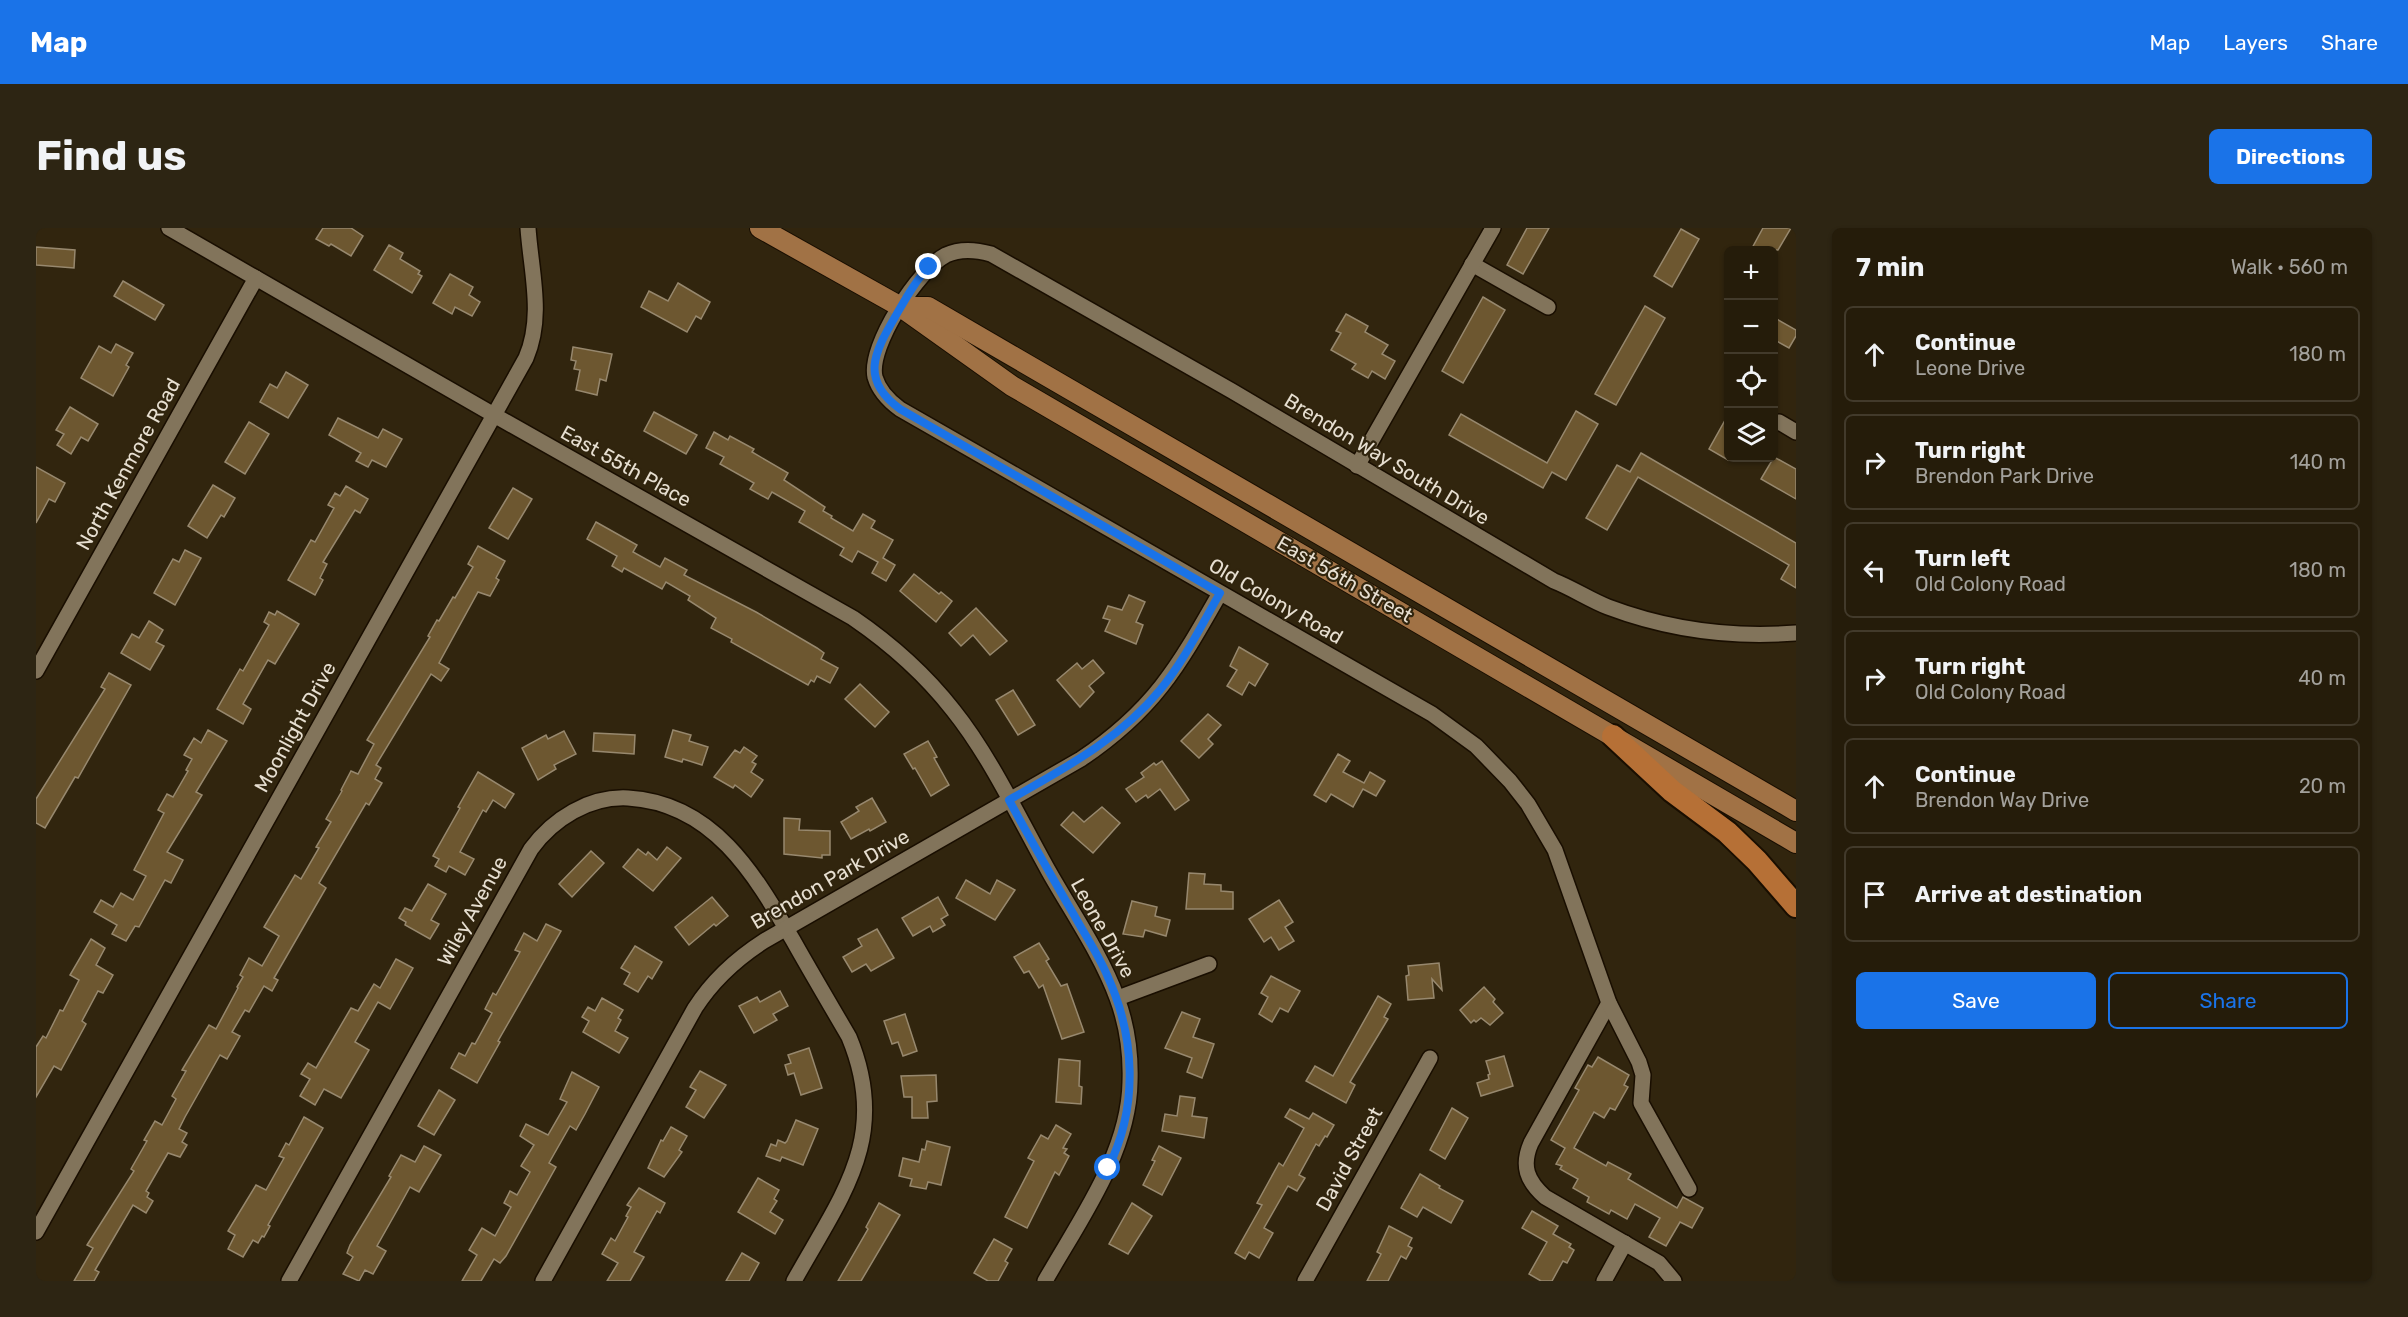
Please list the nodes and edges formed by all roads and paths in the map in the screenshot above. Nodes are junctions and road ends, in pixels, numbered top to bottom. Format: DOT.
graph roads {
  1 [pos="169,228"];
  2 [pos="528,228"];
  3 [pos="760,228"];
  4 [pos="1492,228"];
  5 [pos="980,251"];
  6 [pos="1472,264"];
  7 [pos="256,278"];
  8 [pos="901,307"];
  9 [pos="1548,307"];
  10 [pos="494,415"];
  11 [pos="1779,422"];
  12 [pos="1796,432"];
  13 [pos="1357,466"];
  14 [pos="1220,593"];
  15 [pos="1796,633"];
  16 [pos="36,671"];
  17 [pos="1613,736"];
  18 [pos="1009,800"];
  19 [pos="1796,811"];
  20 [pos="1796,843"];
  21 [pos="1796,906"];
  22 [pos="786,928"];
  23 [pos="1209,964"];
  24 [pos="1118,999"];
  25 [pos="1610,1003"];
  26 [pos="1430,1058"];
  27 [pos="1689,1189"];
  28 [pos="36,1232"];
  29 [pos="1625,1243"];
  30 [pos="289,1281"];
  31 [pos="543,1281"];
  32 [pos="794,1281"];
  33 [pos="1045,1281"];
  34 [pos="1305,1281"];
  35 [pos="1604,1281"];
  36 [pos="1674,1281"];
  1 -- 7 [label="street, East 55th Place"];
  2 -- 10 [label="street, Moonlight Drive"];
  3 -- 8 [label="main road, East 56th Street"];
  4 -- 6 [label="street"];
  5 -- 8 [label="street, Old Colony Road"];
  5 -- 13 [label="street, Brendon Way South Drive"];
  6 -- 9 [label="street"];
  6 -- 13 [label="street"];
  7 -- 10 [label="street, East 55th Place"];
  7 -- 16 [label="street, North Kenmore Road"];
  8 -- 14 [label="street, Old Colony Road"];
  8 -- 17 [label="main road, East 56th Street"];
  8 -- 19 [label="main road, East 56th Street"];
  10 -- 18 [label="street, East 55th Place"];
  10 -- 28 [label="street, Moonlight Drive"];
  11 -- 12 [label="street"];
  13 -- 15 [label="street, Brendon Way South Drive"];
  14 -- 18 [label="street, Brendon Park Drive"];
  14 -- 25 [label="street, Old Colony Road"];
  17 -- 20 [label="main road, East 56th Street"];
  17 -- 21 [label="highway"];
  18 -- 22 [label="street, Brendon Park Drive"];
  18 -- 24 [label="street, Leone Drive"];
  22 -- 30 [label="street, Wiley Avenue"];
  22 -- 31 [label="street, Brendon Park Drive"];
  22 -- 32 [label="street, Wiley Avenue"];
  23 -- 24 [label="street"];
  24 -- 33 [label="street, Leone Drive"];
  25 -- 27 [label="street, Old Colony Road"];
  25 -- 29 [label="street"];
  26 -- 34 [label="street, David Street"];
  29 -- 35 [label="street"];
  29 -- 36 [label="street"];
}
